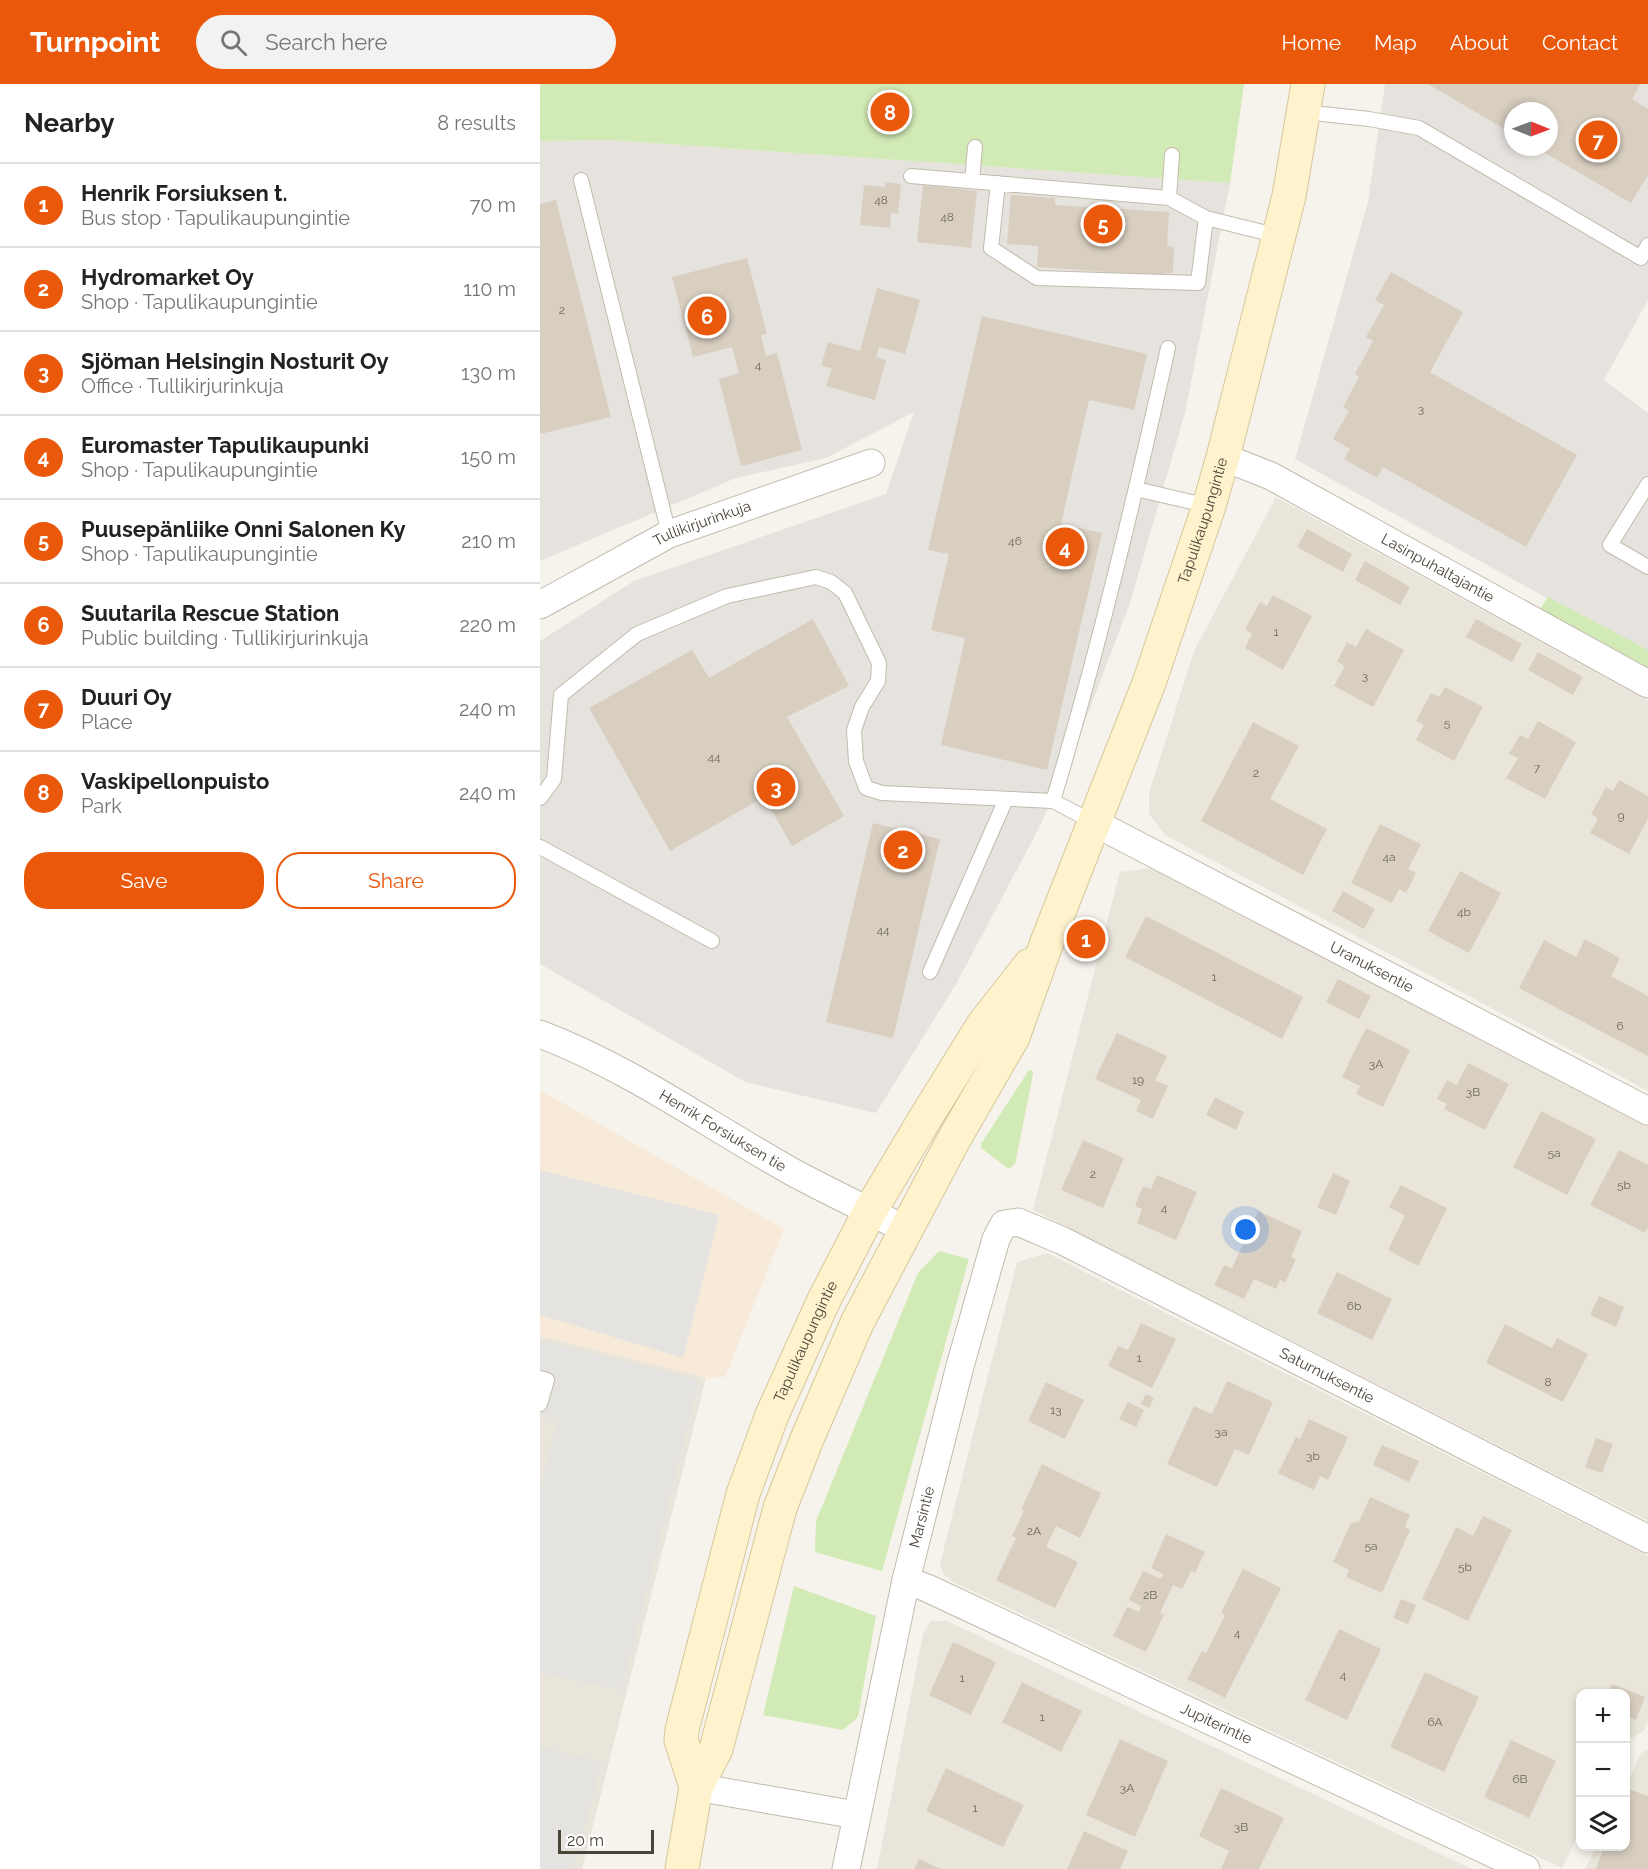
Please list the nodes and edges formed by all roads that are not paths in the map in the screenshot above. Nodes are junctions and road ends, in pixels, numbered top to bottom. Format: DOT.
graph roads {
  1 [pos="1306,98"];
  2 [pos="975,147"];
  3 [pos="1172,155"];
  4 [pos="911,176"];
  5 [pos="582,180"];
  6 [pos="972,181"];
  7 [pos="998,183"];
  8 [pos="1169,198"];
  9 [pos="1206,218"];
  10 [pos="1279,236"];
  11 [pos="1648,245"];
  12 [pos="1168,348"];
  13 [pos="1223,457"];
  14 [pos="871,464"];
  15 [pos="1648,484"];
  16 [pos="1136,489"];
  17 [pos="1209,506"];
  18 [pos="669,534"];
  19 [pos="1648,567"];
  20 [pos="540,605"];
  21 [pos="1648,684"];
  22 [pos="540,798"];
  23 [pos="1006,799"];
  24 [pos="1053,801"];
  25 [pos="1095,823"];
  26 [pos="540,847"];
  27 [pos="712,942"];
  28 [pos="1047,942"];
  29 [pos="930,972"];
  30 [pos="540,1034"];
  31 [pos="1648,1111"];
  32 [pos="870,1211"];
  33 [pos="1004,1224"];
  34 [pos="906,1230"];
  35 [pos="540,1378"];
  36 [pos="540,1404"];
  37 [pos="1648,1539"];
  38 [pos="906,1580"];
  39 [pos="696,1787"];
  40 [pos="856,1815"];
  41 [pos="682,1869"];
  42 [pos="846,1869"];
  43 [pos="1526,1869"];
  1 -- 10 [label="main road, Tapulikaupungintie"];
  1 -- 11 [label="lane"];
  2 -- 6 [label="lane"];
  3 -- 8 [label="lane"];
  4 -- 6 [label="lane"];
  5 -- 18 [label="lane"];
  6 -- 7 [label="lane"];
  7 -- 8 [label="lane"];
  7 -- 9 [label="lane"];
  8 -- 9 [label="lane"];
  9 -- 10 [label="lane"];
  10 -- 13 [label="main road, Tapulikaupungintie"];
  12 -- 16 [label="lane"];
  13 -- 17 [label="main road, Tapulikaupungintie"];
  13 -- 21 [label="street, Lasinpuhaltajantie"];
  14 -- 18 [label="street, Tullikirjurinkuja"];
  15 -- 19 [label="lane"];
  16 -- 17 [label="lane"];
  16 -- 24 [label="lane"];
  17 -- 25 [label="main road, Tapulikaupungintie"];
  18 -- 20 [label="street, Tullikirjurinkuja"];
  22 -- 23 [label="lane"];
  23 -- 24 [label="lane"];
  23 -- 29 [label="lane"];
  24 -- 25 [label="lane"];
  25 -- 28 [label="main road, Tapulikaupungintie"];
  25 -- 31 [label="street, Uranuksentie"];
  26 -- 27 [label="lane"];
  28 -- 32 [label="main road, Tapulikaupungintie"];
  28 -- 34 [label="main road, Tapulikaupungintie"];
  30 -- 32 [label="street, Henrik Forsiuksen tie"];
  32 -- 34 [label="street, Henrik Forsiuksen tie"];
  32 -- 39 [label="main road, Tapulikaupungintie"];
  33 -- 37 [label="street, Saturnuksentie"];
  33 -- 38 [label="street, Marsintie"];
  34 -- 39 [label="main road, Tapulikaupungintie"];
  35 -- 36 [label="lane"];
  38 -- 40 [label="street, Marsintie"];
  38 -- 43 [label="street, Jupiterintie"];
  39 -- 40 [label="street"];
  39 -- 41 [label="main road, Tapulikaupungintie"];
  40 -- 42 [label="street, Marsintie"];
}
